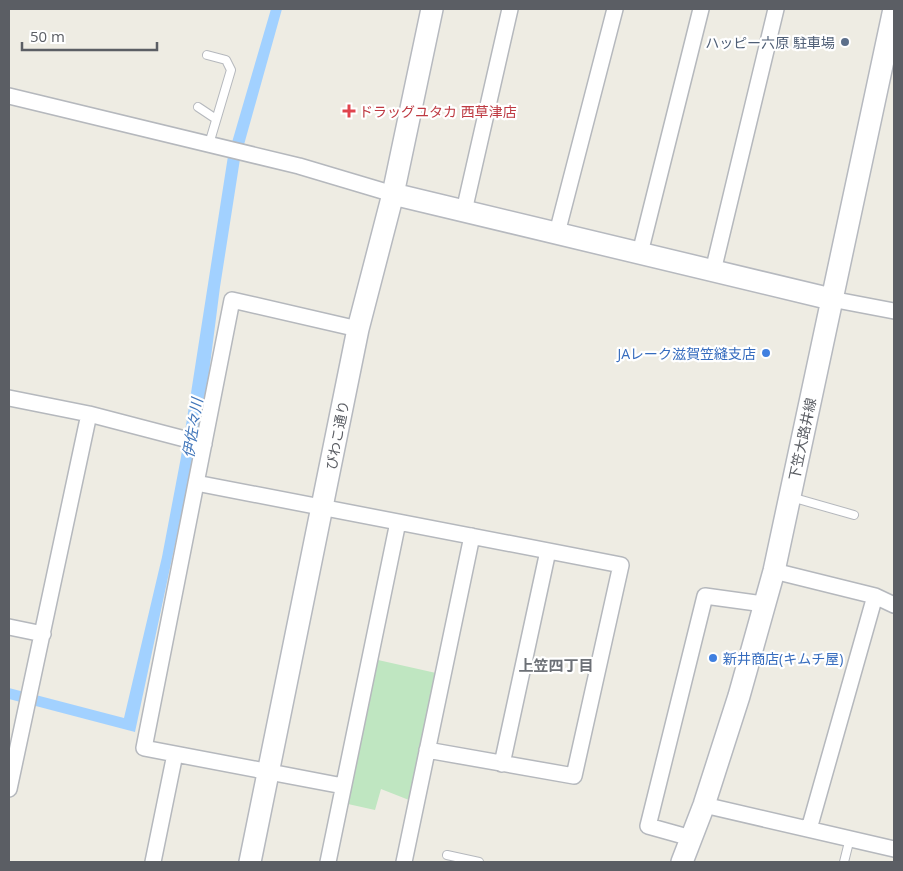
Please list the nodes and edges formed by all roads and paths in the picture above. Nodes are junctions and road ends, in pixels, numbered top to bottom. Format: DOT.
graph roads {
  1 [pos="432,9"];
  2 [pos="510,9"];
  3 [pos="615,9"];
  4 [pos="701,9"];
  5 [pos="776,9"];
  6 [pos="894,9"];
  7 [pos="207,55"];
  8 [pos="9,96"];
  9 [pos="198,107"];
  10 [pos="216,119"];
  11 [pos="209,144"];
  12 [pos="394,194"];
  13 [pos="464,211"];
  14 [pos="557,233"];
  15 [pos="640,253"];
  16 [pos="713,271"];
  17 [pos="831,299"];
  18 [pos="894,311"];
  19 [pos="358,329"];
  20 [pos="9,398"];
  21 [pos="89,414"];
  22 [pos="202,443"];
  23 [pos="196,483"];
  24 [pos="790,497"];
  25 [pos="323,507"];
  26 [pos="854,515"];
  27 [pos="398,522"];
  28 [pos="472,536"];
  29 [pos="548,551"];
  30 [pos="774,571"];
  31 [pos="874,596"];
  32 [pos="764,604"];
  33 [pos="894,605"];
  34 [pos="9,627"];
  35 [pos="43,634"];
  36 [pos="427,750"];
  37 [pos="175,754"];
  38 [pos="11,761"];
  39 [pos="502,764"];
  40 [pos="268,772"];
  41 [pos="343,786"];
  42 [pos="9,789"];
  43 [pos="704,805"];
  44 [pos="810,829"];
  45 [pos="691,838"];
  46 [pos="850,838"];
  47 [pos="894,849"];
  48 [pos="447,854"];
  49 [pos="153,862"];
  50 [pos="250,862"];
  51 [pos="328,862"];
  52 [pos="404,862"];
  53 [pos="479,862"];
  54 [pos="682,862"];
  55 [pos="844,862"];
  1 -- 12 [label="street, びわこ通り"];
  2 -- 13 [label="street"];
  3 -- 14 [label="street"];
  4 -- 15 [label="street"];
  5 -- 16 [label="street"];
  6 -- 17 [label="street, 下笠大路井線"];
  7 -- 10 [label="lane"];
  8 -- 11 [label="street"];
  9 -- 10 [label="lane"];
  10 -- 11 [label="lane"];
  11 -- 12 [label="street"];
  12 -- 13 [label="street"];
  12 -- 19 [label="street, びわこ通り"];
  13 -- 14 [label="street"];
  14 -- 15 [label="street"];
  15 -- 16 [label="street"];
  16 -- 17 [label="street"];
  17 -- 18 [label="street"];
  17 -- 24 [label="street, 下笠大路井線"];
  19 -- 22 [label="street"];
  19 -- 25 [label="street, びわこ通り"];
  20 -- 21 [label="street"];
  21 -- 22 [label="street"];
  21 -- 35 [label="street"];
  22 -- 23 [label="street"];
  23 -- 25 [label="street"];
  23 -- 37 [label="street"];
  24 -- 26 [label="lane"];
  24 -- 30 [label="street, 下笠大路井線"];
  25 -- 27 [label="street"];
  25 -- 40 [label="street, びわこ通り"];
  27 -- 28 [label="street"];
  27 -- 41 [label="street"];
  28 -- 29 [label="street"];
  28 -- 36 [label="street"];
  29 -- 39 [label="street"];
  29 -- 39 [label="street"];
  30 -- 31 [label="street"];
  30 -- 32 [label="street, 下笠大路井線"];
  31 -- 33 [label="street"];
  31 -- 44 [label="street"];
  32 -- 43 [label="street, 下笠大路井線"];
  32 -- 45 [label="street"];
  34 -- 35 [label="street"];
  35 -- 38 [label="street"];
  36 -- 39 [label="street"];
  36 -- 52 [label="street"];
  37 -- 40 [label="street"];
  37 -- 49 [label="street"];
  38 -- 42 [label="street"];
  40 -- 41 [label="street"];
  40 -- 50 [label="street, びわこ通り"];
  41 -- 51 [label="street"];
  43 -- 44 [label="street"];
  43 -- 45 [label="street, 下笠大路井線"];
  44 -- 46 [label="street"];
  45 -- 54 [label="street, 下笠大路井線"];
  46 -- 47 [label="street"];
  46 -- 55 [label="lane"];
  48 -- 53 [label="lane"];
}
